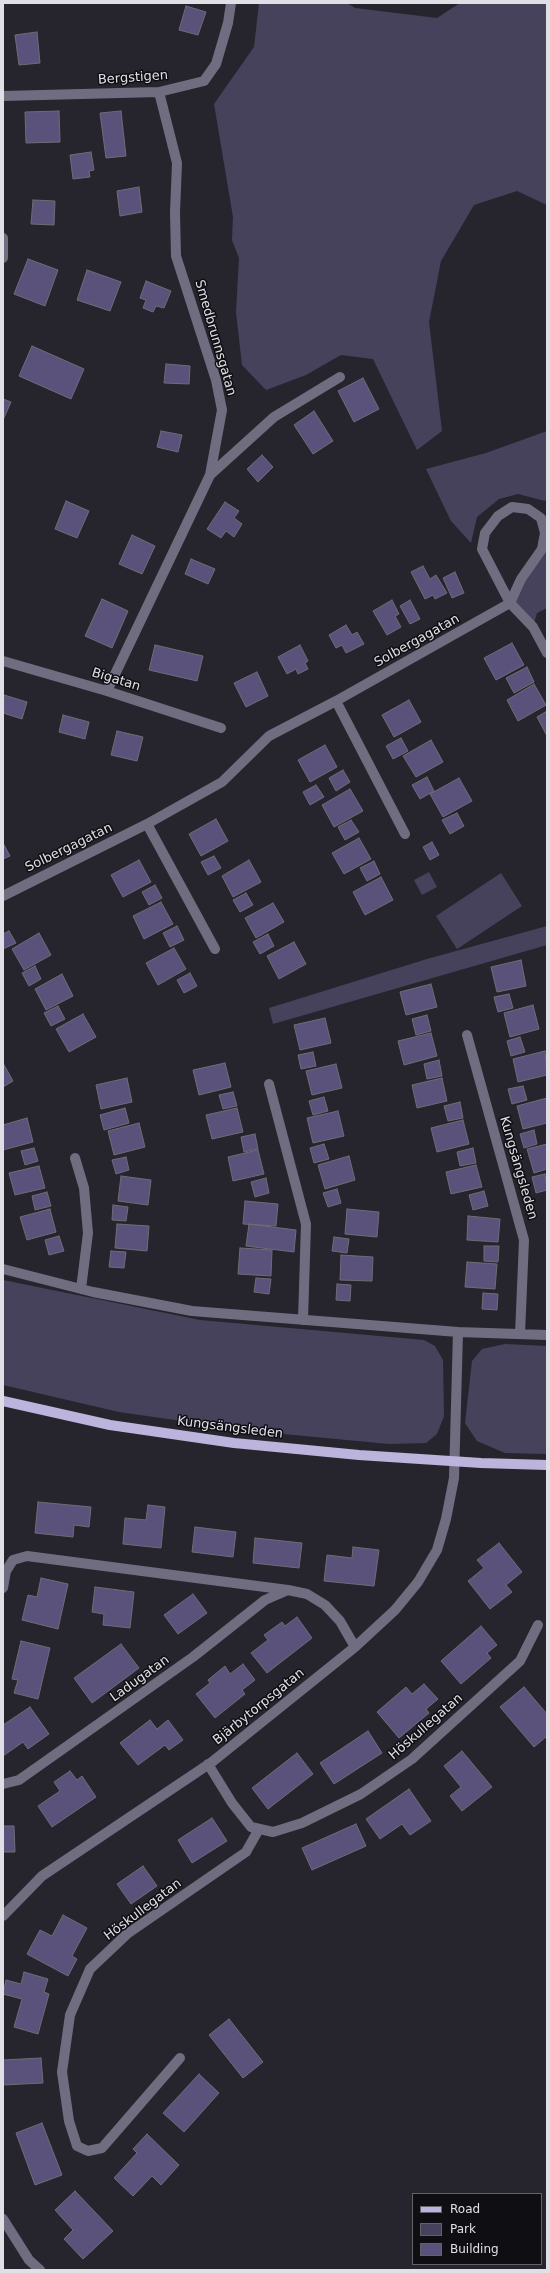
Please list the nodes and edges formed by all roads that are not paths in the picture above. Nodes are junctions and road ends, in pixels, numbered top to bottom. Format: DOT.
graph roads {
  1 [pos="230,3"];
  2 [pos="159,92"];
  3 [pos="3,96"];
  4 [pos="3,238"];
  5 [pos="3,258"];
  6 [pos="340,377"];
  7 [pos="210,475"];
  8 [pos="510,603"];
  9 [pos="547,653"];
  10 [pos="3,661"];
  11 [pos="107,691"];
  12 [pos="336,701"];
  13 [pos="221,728"];
  14 [pos="147,824"];
  15 [pos="405,834"];
  16 [pos="3,896"];
  17 [pos="215,949"];
  18 [pos="467,1035"];
  19 [pos="269,1084"];
  20 [pos="75,1158"];
  21 [pos="3,1269"];
  22 [pos="81,1289"];
  23 [pos="303,1320"];
  24 [pos="458,1332"];
  25 [pos="520,1334"];
  26 [pos="547,1335"];
  27 [pos="3,1401"];
  28 [pos="456,1461"];
  29 [pos="547,1465"];
  30 [pos="3,1588"];
  31 [pos="288,1590"];
  32 [pos="538,1625"];
  33 [pos="355,1647"];
  34 [pos="208,1764"];
  35 [pos="3,1784"];
  36 [pos="259,1829"];
  37 [pos="3,1916"];
  38 [pos="180,2058"];
  39 [pos="3,2219"];
  40 [pos="40,2270"];
  1 -- 2 [label="street, Bergstigen"];
  2 -- 3 [label="street, Bergstigen"];
  2 -- 7 [label="street, Smedbrunnsgatan"];
  4 -- 5 [label="street"];
  6 -- 7 [label="street"];
  7 -- 11 [label="street, Smedbrunnsgatan"];
  8 -- 8 [label="street"];
  8 -- 9 [label="street"];
  8 -- 12 [label="street, Solbergagatan"];
  10 -- 11 [label="street, Bigatan"];
  11 -- 13 [label="street, Bigatan"];
  12 -- 14 [label="street, Solbergagatan"];
  12 -- 15 [label="street"];
  14 -- 16 [label="street, Solbergagatan"];
  14 -- 17 [label="street"];
  18 -- 25 [label="street, Kungsängsleden"];
  19 -- 23 [label="street"];
  20 -- 22 [label="street"];
  21 -- 22 [label="street"];
  22 -- 23 [label="street"];
  23 -- 24 [label="street"];
  24 -- 25 [label="street"];
  24 -- 28 [label="street"];
  25 -- 26 [label="street"];
  27 -- 28 [label="main road, Kungsängsleden"];
  28 -- 29 [label="main road, Kungsängsleden"];
  28 -- 33 [label="street, Bjärbytorpsgatan"];
  30 -- 31 [label="street"];
  31 -- 33 [label="street"];
  31 -- 35 [label="street, Ladugatan"];
  32 -- 36 [label="street, Höskullegatan"];
  33 -- 34 [label="street, Bjärbytorpsgatan"];
  34 -- 36 [label="street"];
  34 -- 37 [label="street, Bjärbytorpsgatan"];
  36 -- 38 [label="street, Höskullegatan"];
  39 -- 40 [label="street"];
}
